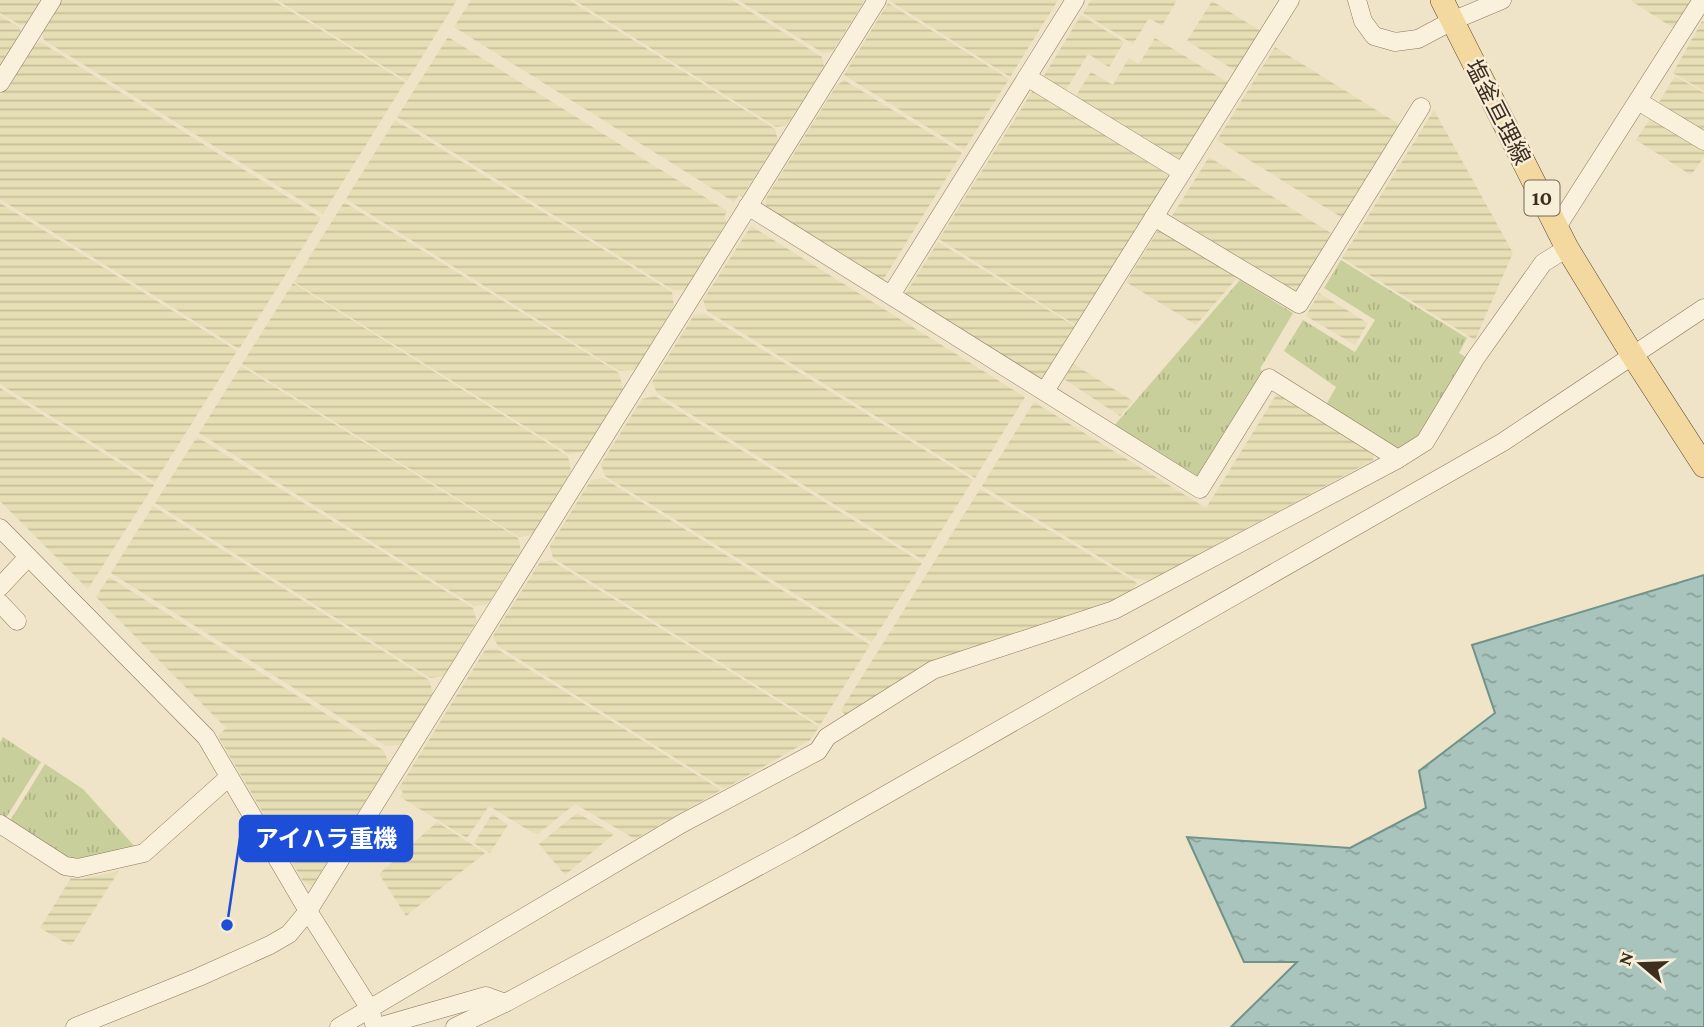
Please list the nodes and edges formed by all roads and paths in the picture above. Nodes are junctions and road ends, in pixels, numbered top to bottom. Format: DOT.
graph roads {
  1 [pos="52,0"];
  2 [pos="877,0"];
  3 [pos="1075,0"];
  4 [pos="1290,0"];
  5 [pos="1357,0"];
  6 [pos="1442,0"];
  7 [pos="1502,0"];
  8 [pos="1702,0"];
  9 [pos="1452,22"];
  10 [pos="1027,77"];
  11 [pos="0,83"];
  12 [pos="1638,101"];
  13 [pos="1421,107"];
  14 [pos="1704,141"];
  15 [pos="1182,172"];
  16 [pos="748,206"];
  17 [pos="1154,217"];
  18 [pos="1557,227"];
  19 [pos="1567,248"];
  20 [pos="891,295"];
  21 [pos="1704,308"];
  22 [pos="1637,362"];
  23 [pos="1045,391"];
  24 [pos="1398,459"];
  25 [pos="1704,466"];
  26 [pos="0,528"];
  27 [pos="28,556"];
  28 [pos="0,587"];
  29 [pos="0,603"];
  30 [pos="17,621"];
  31 [pos="229,776"];
  32 [pos="0,824"];
  33 [pos="308,911"];
  34 [pos="505,1003"];
  35 [pos="374,1021"];
  36 [pos="75,1027"];
  37 [pos="339,1027"];
  38 [pos="455,1027"];
  1 -- 11 [label="street"];
  2 -- 16 [label="street"];
  3 -- 10 [label="street"];
  4 -- 15 [label="street"];
  5 -- 9 [label="street"];
  6 -- 9 [label="main road, 塩釜亘理線 / 10"];
  7 -- 9 [label="street"];
  8 -- 12 [label="street"];
  9 -- 18 [label="main road, 塩釜亘理線 / 10"];
  10 -- 15 [label="street"];
  10 -- 20 [label="street"];
  12 -- 14 [label="street"];
  12 -- 18 [label="street"];
  13 -- 17 [label="street"];
  15 -- 17 [label="street"];
  16 -- 20 [label="street"];
  16 -- 33 [label="street"];
  17 -- 23 [label="street"];
  18 -- 19 [label="main road, 塩釜亘理線 / 10"];
  19 -- 22 [label="main road, 塩釜亘理線 / 10"];
  19 -- 24 [label="street"];
  20 -- 23 [label="street"];
  21 -- 22 [label="street"];
  22 -- 25 [label="main road, 10"];
  22 -- 34 [label="street"];
  23 -- 24 [label="street"];
  24 -- 35 [label="street"];
  26 -- 27 [label="street"];
  27 -- 28 [label="street"];
  27 -- 31 [label="street"];
  29 -- 30 [label="street"];
  31 -- 32 [label="street"];
  31 -- 33 [label="street"];
  33 -- 35 [label="street"];
  33 -- 36 [label="street"];
  34 -- 35 [label="street"];
  34 -- 38 [label="street"];
  35 -- 37 [label="street"];
}
